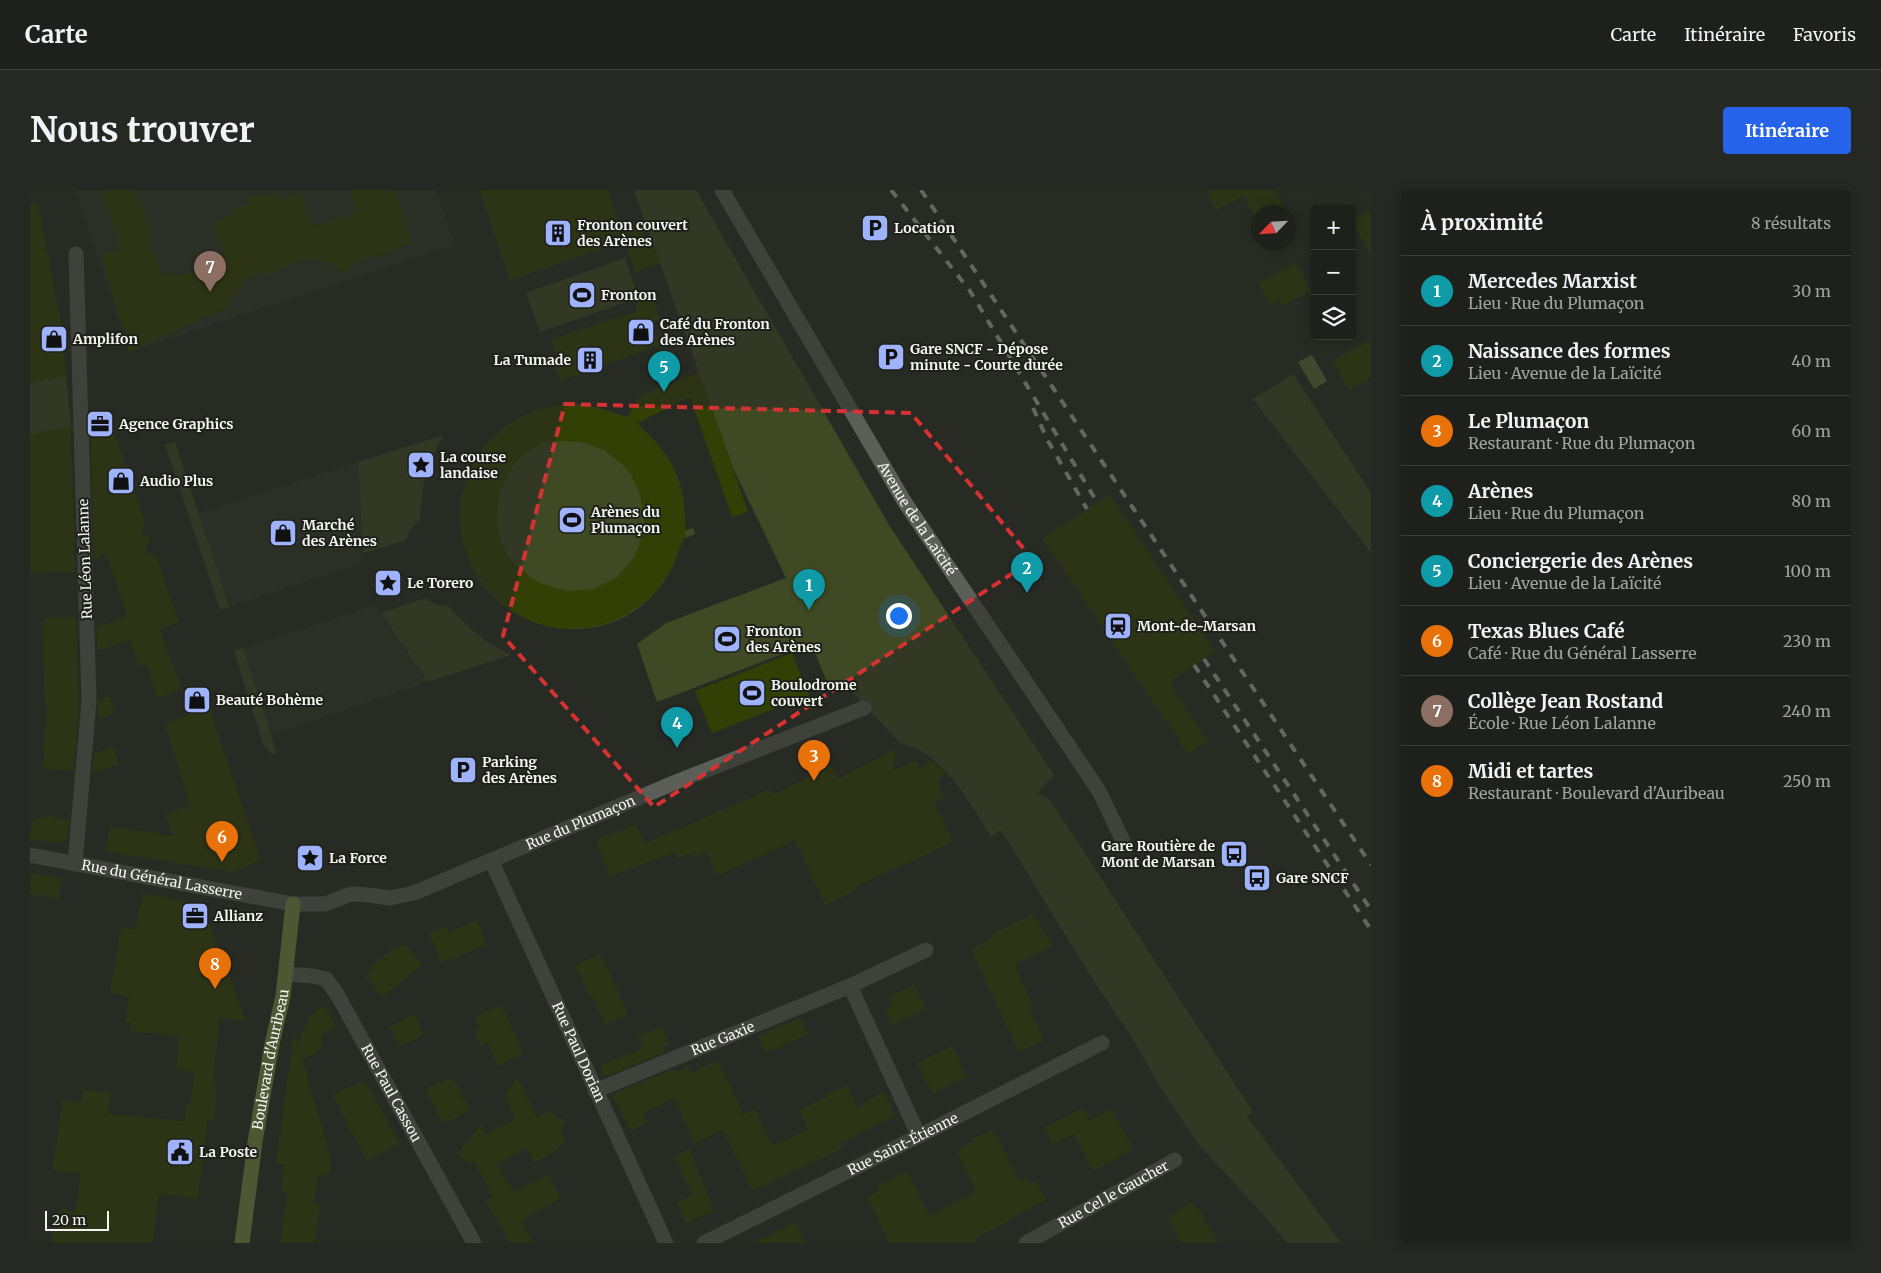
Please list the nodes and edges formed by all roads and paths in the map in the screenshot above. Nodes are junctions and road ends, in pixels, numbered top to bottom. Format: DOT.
graph roads {
  1 [pos="722,190"];
  2 [pos="76,254"];
  3 [pos="864,708"];
  4 [pos="1123,841"];
  5 [pos="30,854"];
  6 [pos="491,860"];
  7 [pos="75,864"];
  8 [pos="293,904"];
  9 [pos="926,950"];
  10 [pos="287,974"];
  11 [pos="850,986"];
  12 [pos="1102,1043"];
  13 [pos="595,1091"];
  14 [pos="919,1136"];
  15 [pos="1175,1160"];
  16 [pos="242,1243"];
  17 [pos="474,1243"];
  18 [pos="666,1243"];
  19 [pos="704,1243"];
  20 [pos="1026,1243"];
  1 -- 4 [label="street, Avenue de la Laïcité"];
  2 -- 7 [label="street, Rue Léon Lalanne"];
  3 -- 6 [label="street, Rue du Plumaçon"];
  5 -- 7 [label="street, Rue du Général Lasserre"];
  6 -- 8 [label="street, Rue du Plumaçon"];
  6 -- 13 [label="street, Rue Paul Dorian"];
  7 -- 8 [label="street, Rue du Général Lasserre"];
  8 -- 10 [label="main road, Boulevard d'Auribeau"];
  9 -- 11 [label="street, Rue Gaxie"];
  10 -- 16 [label="main road, Boulevard d'Auribeau"];
  10 -- 17 [label="street, Rue Paul Cassou"];
  11 -- 13 [label="street, Rue Gaxie"];
  11 -- 14 [label="street"];
  12 -- 14 [label="street, Rue Saint-Étienne"];
  13 -- 18 [label="street, Rue Paul Dorian"];
  14 -- 19 [label="street, Rue Saint-Étienne"];
  15 -- 20 [label="street, Rue Cel le Gaucher"];
}
